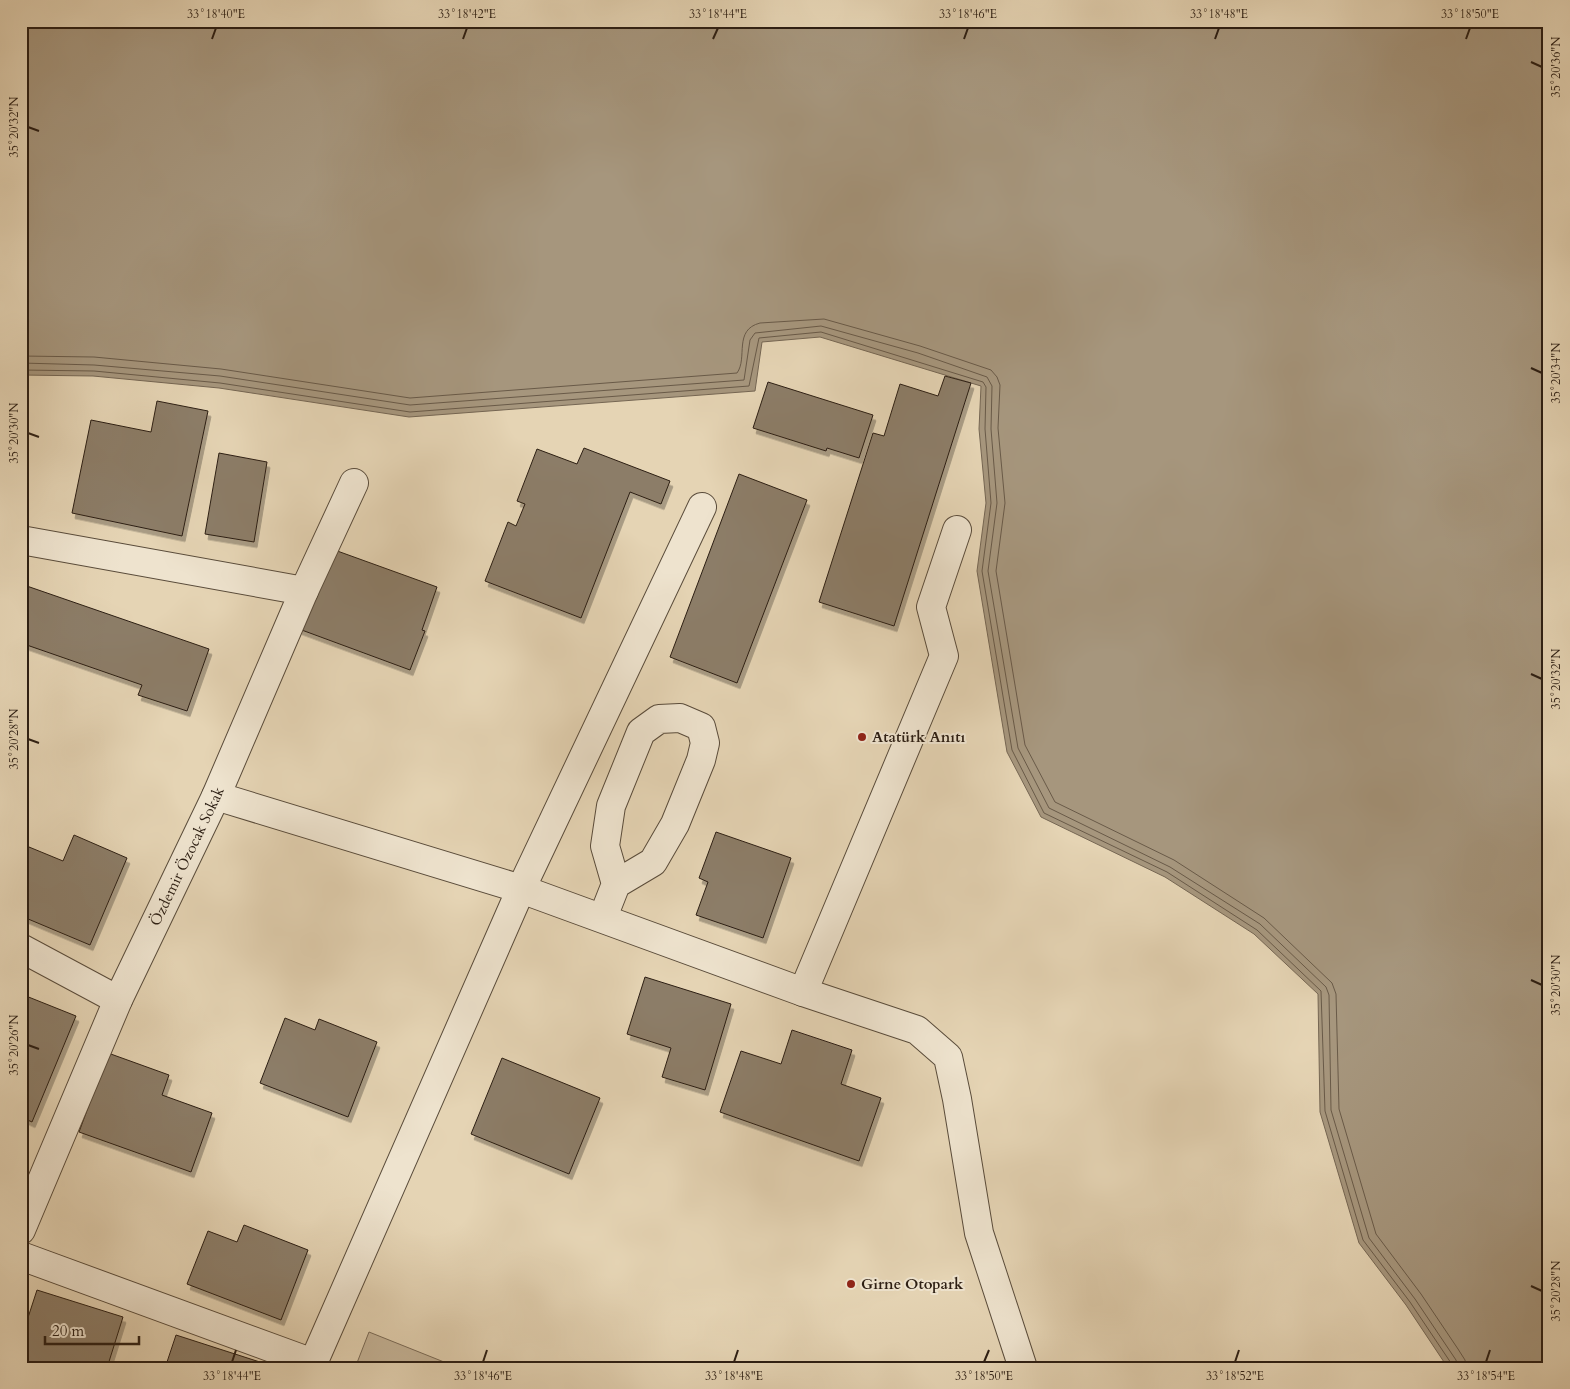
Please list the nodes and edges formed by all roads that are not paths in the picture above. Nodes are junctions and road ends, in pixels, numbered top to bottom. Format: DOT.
graph roads {
  1 [pos="354,483"];
  2 [pos="702,507"];
  3 [pos="957,530"];
  4 [pos="21,540"];
  5 [pos="304,591"];
  6 [pos="216,796"];
  7 [pos="616,884"];
  8 [pos="521,888"];
  9 [pos="603,917"];
  10 [pos="21,948"];
  11 [pos="803,992"];
  12 [pos="118,1000"];
  13 [pos="21,1230"];
  14 [pos="21,1256"];
  15 [pos="312,1365"];
  16 [pos="1023,1368"];
  1 -- 5 [label="street, Özdemir Özocak Sokak"];
  2 -- 8 [label="street"];
  3 -- 11 [label="street"];
  4 -- 5 [label="street"];
  5 -- 6 [label="street, Özdemir Özocak Sokak"];
  6 -- 8 [label="street"];
  6 -- 12 [label="street, Özdemir Özocak Sokak"];
  7 -- 7 [label="street"];
  7 -- 9 [label="street"];
  8 -- 9 [label="street"];
  8 -- 15 [label="street"];
  9 -- 11 [label="street"];
  10 -- 12 [label="street"];
  11 -- 16 [label="street"];
  12 -- 13 [label="street, Özdemir Özocak Sokak"];
  14 -- 15 [label="street"];
}
